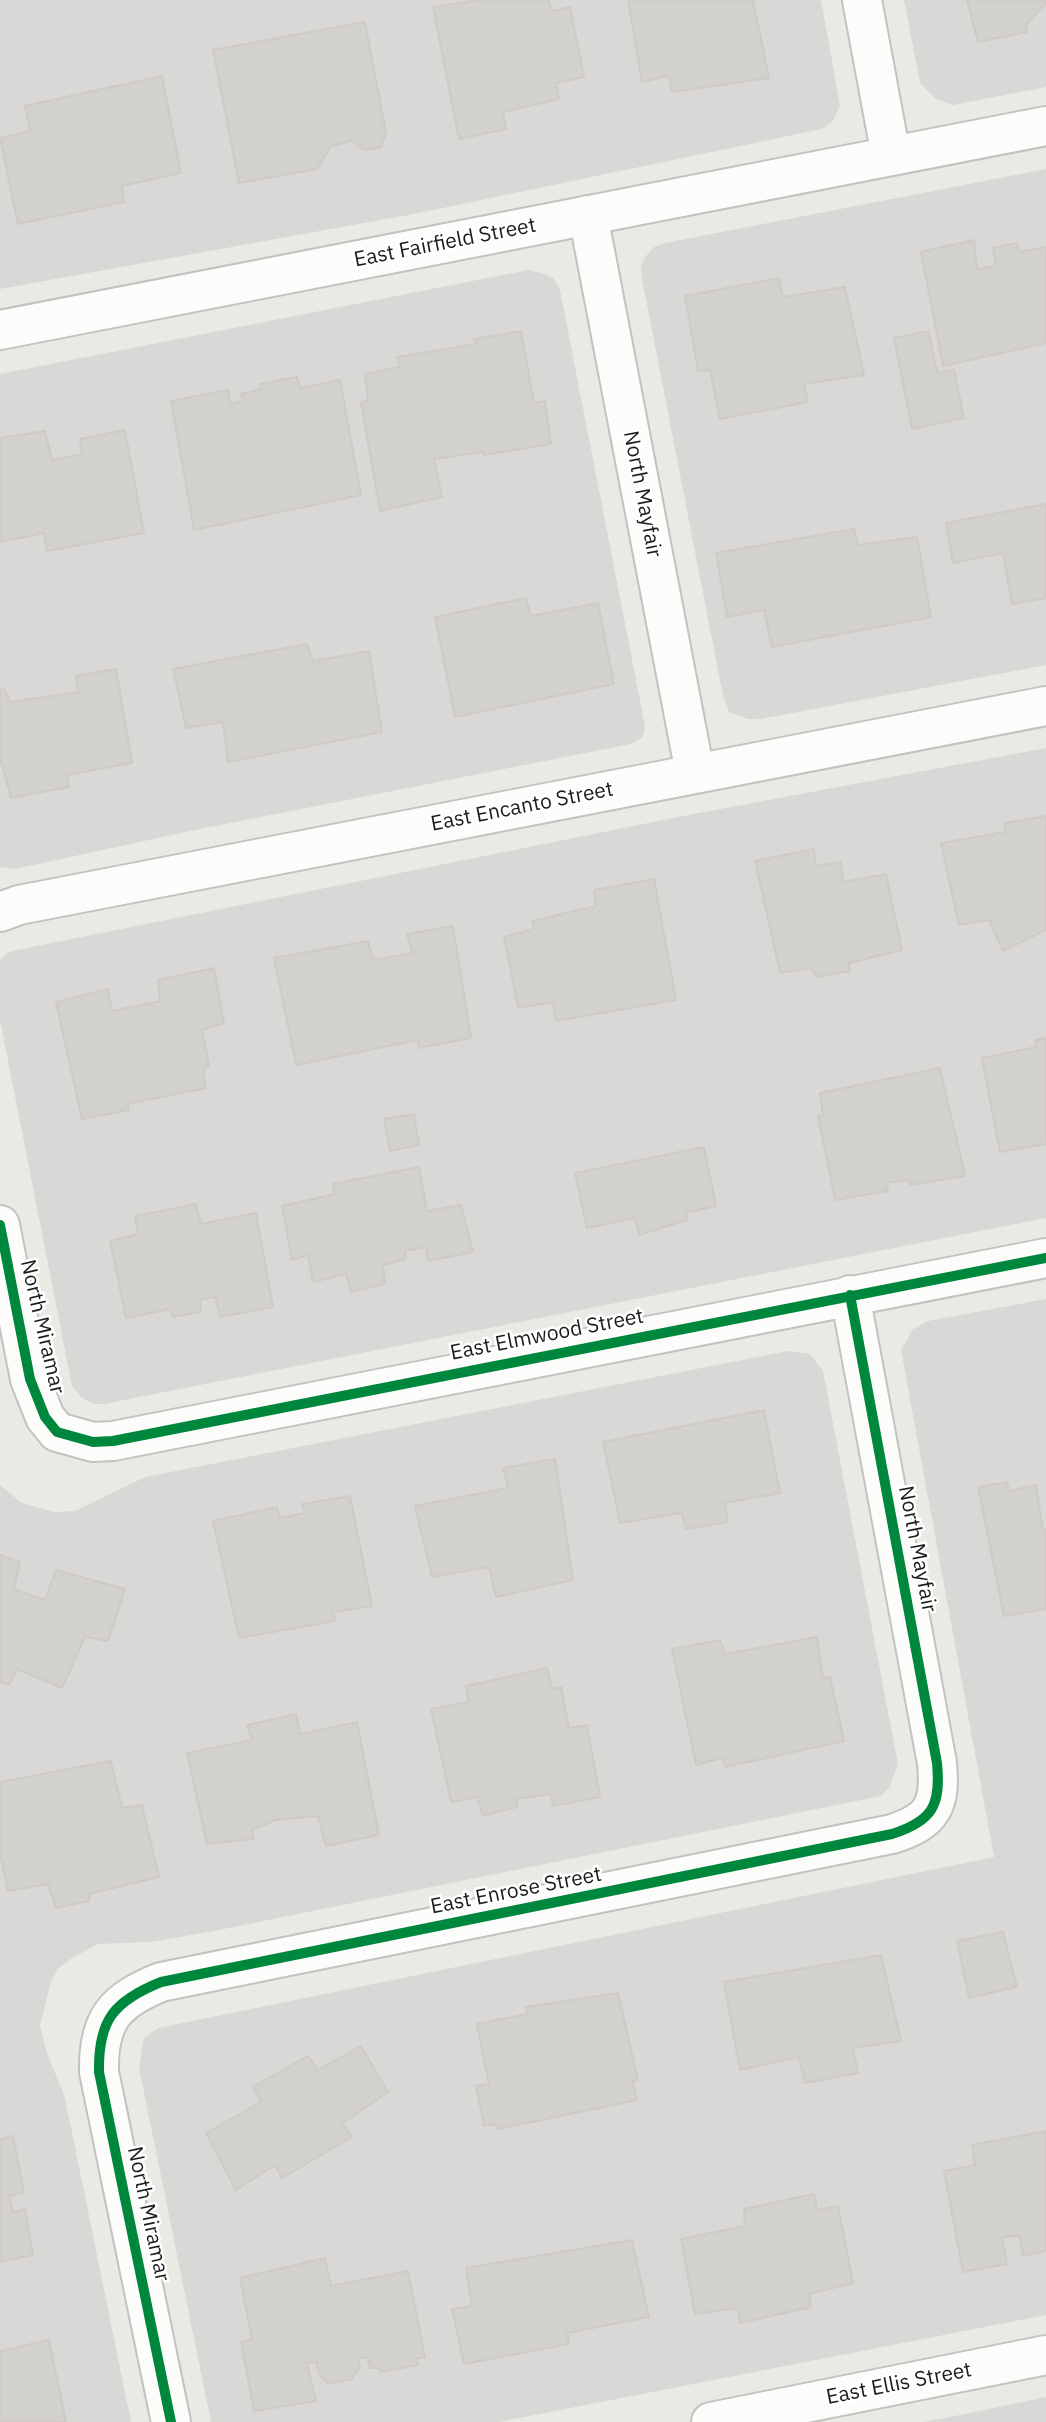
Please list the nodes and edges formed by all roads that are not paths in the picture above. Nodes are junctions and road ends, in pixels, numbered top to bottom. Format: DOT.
graph roads {
  1 [pos="862,0"];
  2 [pos="1046,125"];
  3 [pos="891,156"];
  4 [pos="588,215"];
  5 [pos="0,330"];
  6 [pos="1046,706"];
  7 [pos="695,774"];
  8 [pos="0,912"];
  9 [pos="0,1225"];
  10 [pos="1046,1258"];
  11 [pos="850,1294"];
  12 [pos="57,1432"];
  13 [pos="933,1810"];
  14 [pos="109,2015"];
  15 [pos="1046,2355"];
  16 [pos="171,2422"];
  17 [pos="711,2422"];
  1 -- 3 [label="street"];
  2 -- 3 [label="street, East Fairfield Street"];
  3 -- 4 [label="street, East Fairfield Street"];
  4 -- 5 [label="street, East Fairfield Street"];
  4 -- 7 [label="street, North Mayfair"];
  6 -- 7 [label="street, East Encanto Street"];
  7 -- 8 [label="street, East Encanto Street"];
  9 -- 12 [label="street, North Miramar"];
  10 -- 11 [label="street, East Elmwood Street"];
  11 -- 12 [label="street, East Elmwood Street"];
  11 -- 13 [label="street, North Mayfair"];
  13 -- 14 [label="street, East Enrose Street"];
  14 -- 16 [label="street, North Miramar"];
  15 -- 17 [label="street, East Ellis Street"];
}
